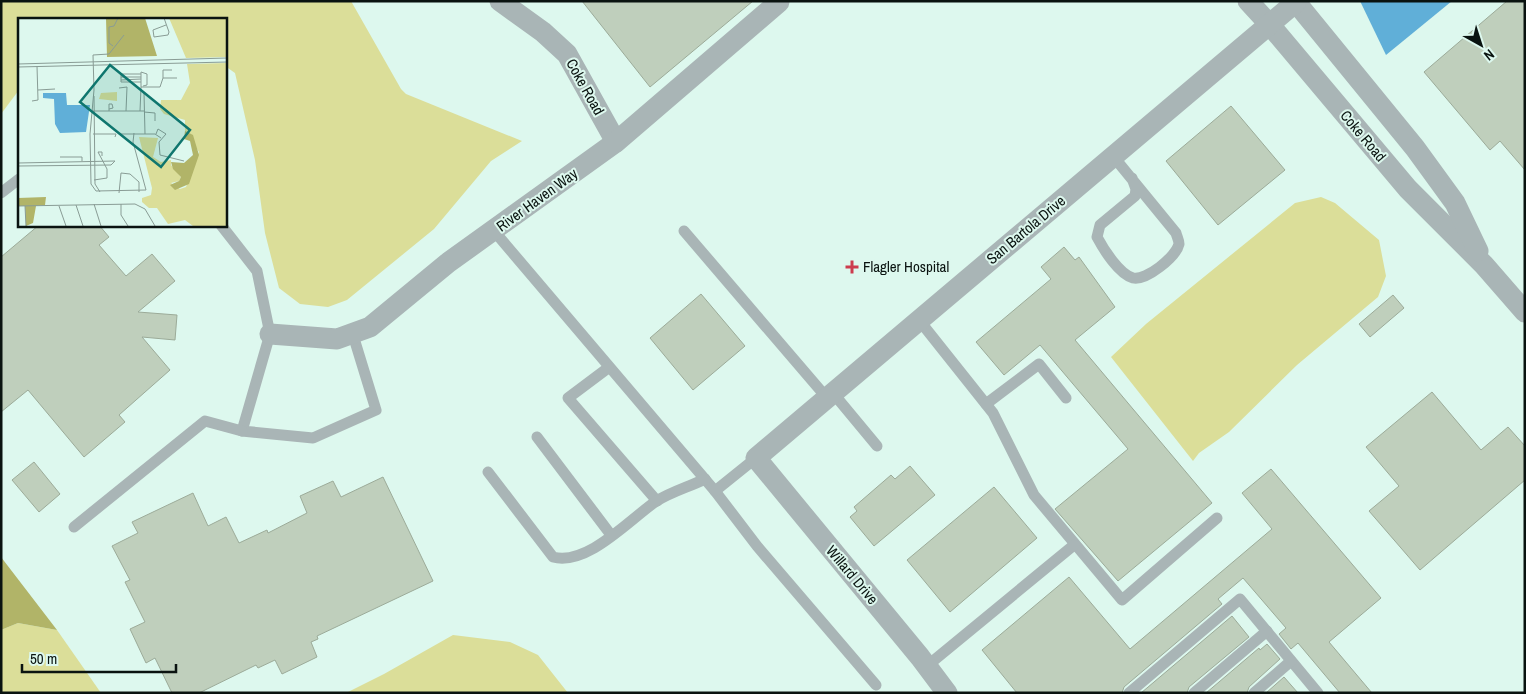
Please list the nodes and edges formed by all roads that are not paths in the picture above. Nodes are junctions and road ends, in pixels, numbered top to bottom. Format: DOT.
graph roads {
  1 [pos="500,1"];
  2 [pos="1248,1"];
  3 [pos="779,2"];
  4 [pos="1295,2"];
  5 [pos="1270,25"];
  6 [pos="616,142"];
  7 [pos="1114,156"];
  8 [pos="1132,178"];
  9 [pos="18,180"];
  10 [pos="1,193"];
  11 [pos="222,226"];
  12 [pos="494,231"];
  13 [pos="684,231"];
  14 [pos="1484,265"];
  15 [pos="1525,312"];
  16 [pos="919,320"];
  17 [pos="270,334"];
  18 [pos="353,334"];
  19 [pos="608,368"];
  20 [pos="830,396"];
  21 [pos="1066,398"];
  22 [pos="986,404"];
  23 [pos="242,431"];
  24 [pos="537,437"];
  25 [pos="877,446"];
  26 [pos="756,458"];
  27 [pos="488,472"];
  28 [pos="705,479"];
  29 [pos="715,491"];
  30 [pos="657,501"];
  31 [pos="1218,518"];
  32 [pos="74,527"];
  33 [pos="611,535"];
  34 [pos="1074,545"];
  35 [pos="1267,632"];
  36 [pos="1291,661"];
  37 [pos="927,666"];
  38 [pos="876,685"];
  39 [pos="947,693"];
  40 [pos="1129,693"];
  41 [pos="1194,693"];
  42 [pos="1254,693"];
  43 [pos="1318,693"];
  1 -- 6 [label="street, Coke Road"];
  2 -- 5 [label="street, Coke Road"];
  3 -- 6 [label="street, River Haven Way"];
  4 -- 5 [label="street, San Bartola Drive"];
  4 -- 14 [label="street, Coke Road"];
  5 -- 7 [label="street, San Bartola Drive"];
  5 -- 14 [label="street, Coke Road"];
  6 -- 12 [label="street, River Haven Way"];
  7 -- 8 [label="lane"];
  7 -- 16 [label="street, San Bartola Drive"];
  8 -- 8 [label="lane"];
  9 -- 10 [label="lane"];
  11 -- 17 [label="lane"];
  12 -- 18 [label="street, River Haven Way"];
  12 -- 19 [label="lane"];
  13 -- 20 [label="lane"];
  14 -- 15 [label="street, Coke Road"];
  16 -- 20 [label="street, San Bartola Drive"];
  16 -- 22 [label="lane"];
  17 -- 18 [label="street, River Haven Way"];
  17 -- 23 [label="lane"];
  18 -- 23 [label="lane"];
  19 -- 28 [label="lane"];
  19 -- 30 [label="lane"];
  20 -- 25 [label="lane"];
  20 -- 26 [label="street, San Bartola Drive"];
  21 -- 22 [label="lane"];
  22 -- 34 [label="lane"];
  23 -- 32 [label="lane"];
  24 -- 33 [label="lane"];
  26 -- 29 [label="lane"];
  26 -- 37 [label="street, Willard Drive"];
  27 -- 33 [label="lane"];
  28 -- 29 [label="lane"];
  28 -- 30 [label="lane"];
  29 -- 38 [label="lane"];
  30 -- 33 [label="lane"];
  31 -- 34 [label="lane"];
  34 -- 37 [label="lane"];
  35 -- 36 [label="lane"];
  35 -- 40 [label="lane"];
  35 -- 41 [label="lane"];
  36 -- 42 [label="lane"];
  36 -- 43 [label="lane"];
  37 -- 39 [label="street, Willard Drive"];
}
